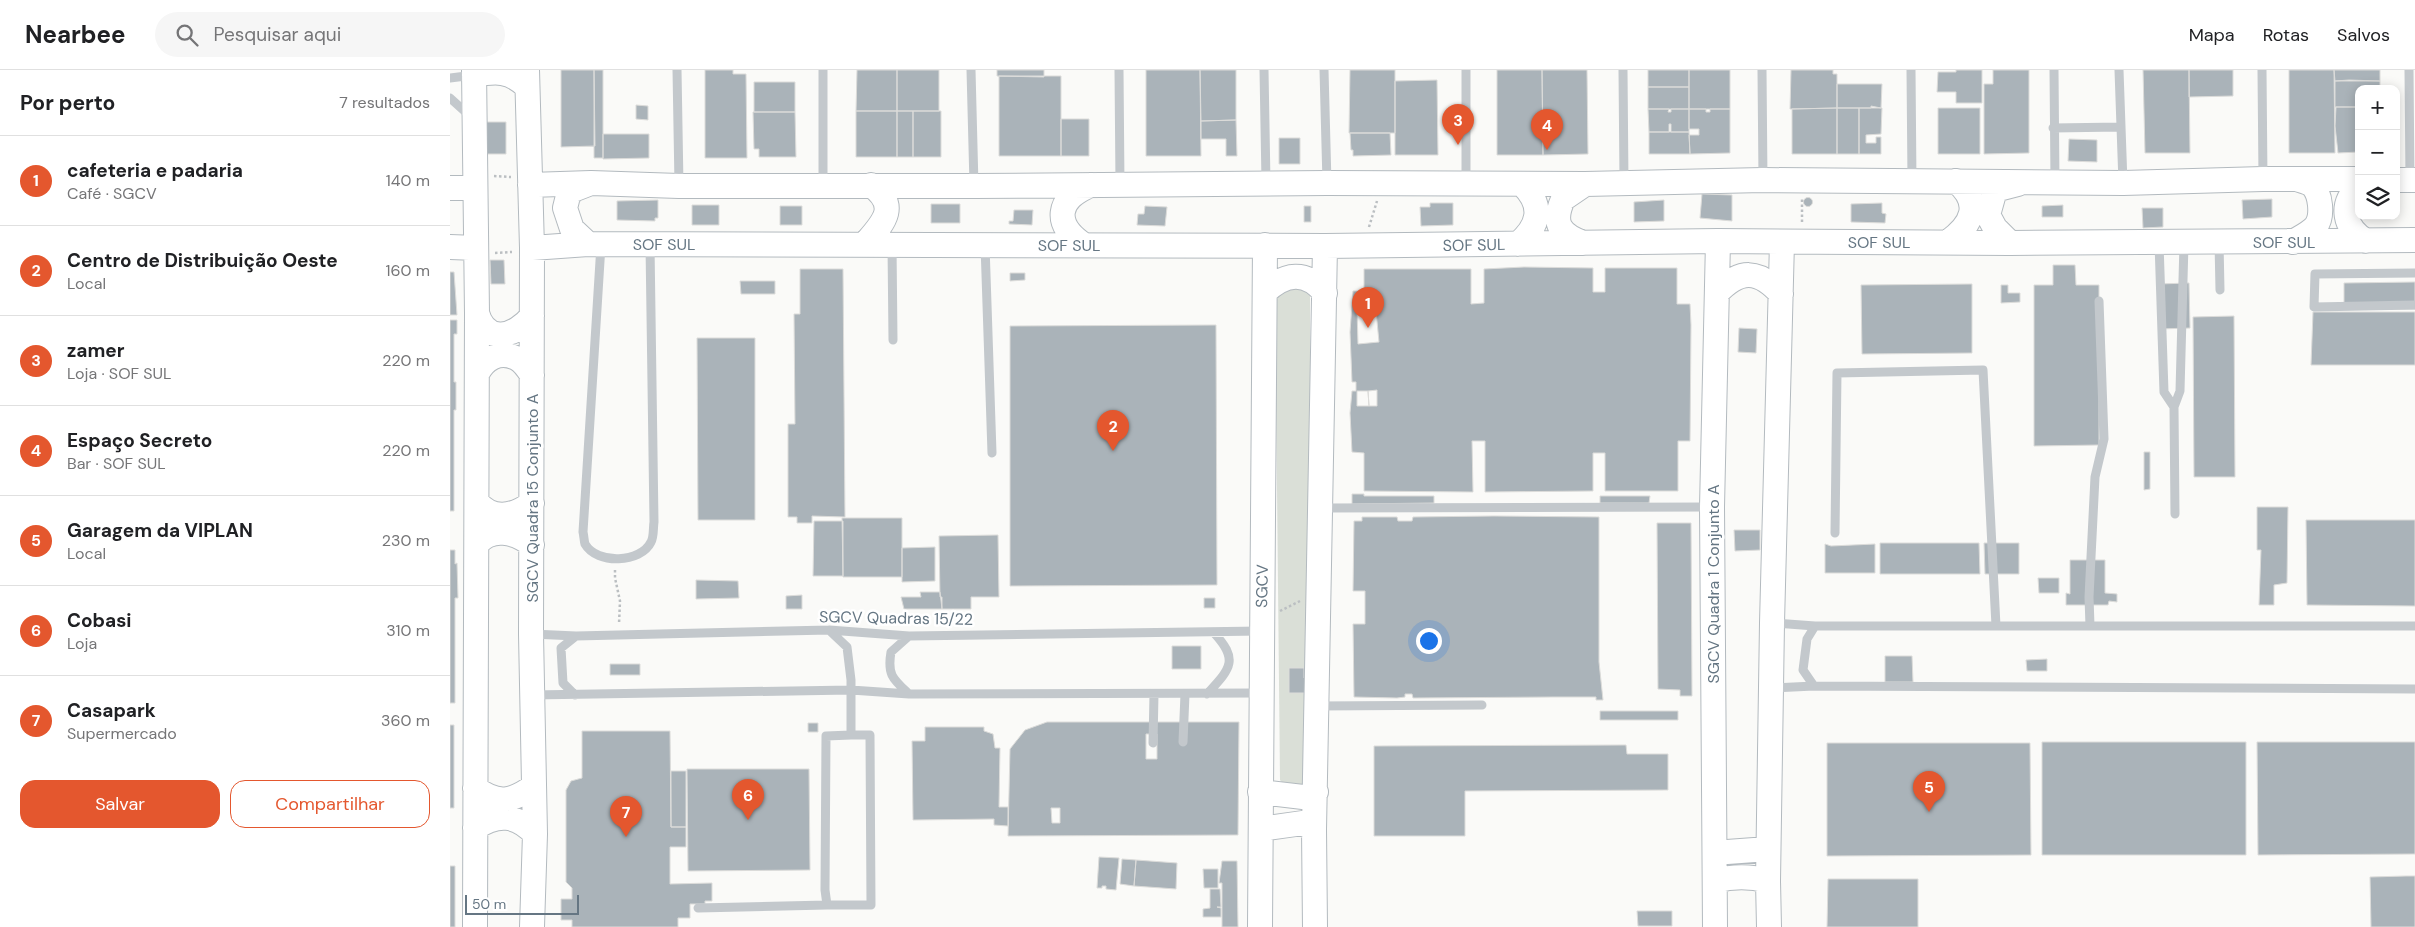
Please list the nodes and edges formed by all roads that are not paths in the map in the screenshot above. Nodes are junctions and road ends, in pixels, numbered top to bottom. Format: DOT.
graph roads {
  1 [pos="677,70"];
  2 [pos="823,70"];
  3 [pos="972,70"];
  4 [pos="1119,70"];
  5 [pos="1264,70"];
  6 [pos="1324,70"];
  7 [pos="1466,70"];
  8 [pos="1623,70"];
  9 [pos="1762,70"];
  10 [pos="1911,70"];
  11 [pos="2054,70"];
  12 [pos="2119,70"];
  13 [pos="2262,70"];
  14 [pos="2409,70"];
  15 [pos="474,72"];
  16 [pos="450,78"];
  17 [pos="527,78"];
  18 [pos="450,98"];
  19 [pos="474,120"];
  20 [pos="2120,127"];
  21 [pos="2053,128"];
  22 [pos="2263,179"];
  23 [pos="2297,179"];
  24 [pos="2355,179"];
  25 [pos="1763,180"];
  26 [pos="2407,180"];
  27 [pos="530,181"];
  28 [pos="1956,181"];
  29 [pos="475,182"];
  30 [pos="1912,182"];
  31 [pos="2055,182"];
  32 [pos="591,183"];
  33 [pos="1327,183"];
  34 [pos="1466,183"];
  35 [pos="2022,183"];
  36 [pos="2123,183"];
  37 [pos="1120,184"];
  38 [pos="1266,184"];
  39 [pos="1523,184"];
  40 [pos="1585,184"];
  41 [pos="1624,184"];
  42 [pos="823,185"];
  43 [pos="870,185"];
  44 [pos="1090,185"];
  45 [pos="679,186"];
  46 [pos="974,186"];
  47 [pos="450,188"];
  48 [pos="2355,190"];
  49 [pos="2415,240"];
  50 [pos="1718,241"];
  51 [pos="1792,241"];
  52 [pos="2366,241"];
  53 [pos="1948,242"];
  54 [pos="2159,242"];
  55 [pos="2184,242"];
  56 [pos="2219,242"];
  57 [pos="2293,242"];
  58 [pos="1583,243"];
  59 [pos="2010,243"];
  60 [pos="594,244"];
  61 [pos="650,244"];
  62 [pos="1518,244"];
  63 [pos="864,245"];
  64 [pos="892,245"];
  65 [pos="985,245"];
  66 [pos="1084,245"];
  67 [pos="1265,245"];
  68 [pos="1325,246"];
  69 [pos="450,247"];
  70 [pos="532,250"];
  71 [pos="476,254"];
  72 [pos="2415,273"];
  73 [pos="2220,290"];
  74 [pos="1265,292"];
  75 [pos="1325,293"];
  76 [pos="1717,293"];
  77 [pos="1781,294"];
  78 [pos="2099,301"];
  79 [pos="2415,305"];
  80 [pos="477,313"];
  81 [pos="532,316"];
  82 [pos="893,340"];
  83 [pos="477,374"];
  84 [pos="532,375"];
  85 [pos="2174,407"];
  86 [pos="992,453"];
  87 [pos="477,502"];
  88 [pos="532,503"];
  89 [pos="1712,507"];
  90 [pos="1321,508"];
  91 [pos="2175,514"];
  92 [pos="1835,533"];
  93 [pos="477,544"];
  94 [pos="532,546"];
  95 [pos="1772,623"];
  96 [pos="1262,625"];
  97 [pos="1815,626"];
  98 [pos="1996,626"];
  99 [pos="2090,626"];
  100 [pos="2415,626"];
  101 [pos="829,630"];
  102 [pos="1213,632"];
  103 [pos="531,634"];
  104 [pos="576,636"];
  105 [pos="909,636"];
  106 [pos="1814,686"];
  107 [pos="1772,688"];
  108 [pos="2415,689"];
  109 [pos="850,690"];
  110 [pos="1262,693"];
  111 [pos="908,694"];
  112 [pos="1154,694"];
  113 [pos="1185,694"];
  114 [pos="1207,694"];
  115 [pos="532,695"];
  116 [pos="575,695"];
  117 [pos="1482,705"];
  118 [pos="1317,706"];
  119 [pos="850,735"];
  120 [pos="1183,742"];
  121 [pos="1153,743"];
  122 [pos="534,786"];
  123 [pos="475,788"];
  124 [pos="1260,792"];
  125 [pos="1316,792"];
  126 [pos="475,828"];
  127 [pos="1261,829"];
  128 [pos="1314,830"];
  129 [pos="534,834"];
  130 [pos="1768,849"];
  131 [pos="1715,850"];
  132 [pos="1715,881"];
  133 [pos="1768,881"];
  134 [pos="827,905"];
  135 [pos="698,908"];
  136 [pos="475,927"];
  137 [pos="532,927"];
  138 [pos="1260,927"];
  139 [pos="1316,927"];
  140 [pos="1715,927"];
  141 [pos="1769,927"];
  1 -- 45 [label="lane"];
  2 -- 42 [label="lane"];
  3 -- 46 [label="lane"];
  4 -- 37 [label="lane"];
  5 -- 38 [label="lane"];
  6 -- 33 [label="lane"];
  7 -- 34 [label="lane"];
  8 -- 41 [label="lane"];
  9 -- 25 [label="lane"];
  10 -- 30 [label="lane"];
  11 -- 21 [label="lane"];
  12 -- 20 [label="lane"];
  13 -- 22 [label="lane"];
  14 -- 26 [label="lane"];
  15 -- 16 [label="lane"];
  15 -- 17 [label="street"];
  15 -- 19 [label="street"];
  17 -- 27 [label="street, SGCV Quadra 15 Conjunto A"];
  18 -- 19 [label="lane"];
  19 -- 29 [label="street"];
  20 -- 21 [label="lane"];
  20 -- 36 [label="lane"];
  21 -- 31 [label="lane"];
  22 -- 23 [label="street"];
  22 -- 36 [label="street"];
  23 -- 24 [label="street"];
  23 -- 57 [label="street"];
  25 -- 30 [label="street"];
  25 -- 41 [label="street"];
  27 -- 32 [label="street"];
  27 -- 70 [label="street, SGCV Quadra 15 Conjunto A"];
  28 -- 30 [label="street"];
  28 -- 35 [label="street"];
  28 -- 53 [label="street"];
  29 -- 47 [label="street"];
  29 -- 71 [label="street"];
  31 -- 35 [label="street"];
  31 -- 36 [label="street"];
  32 -- 45 [label="street"];
  32 -- 60 [label="street"];
  33 -- 34 [label="street"];
  33 -- 38 [label="street"];
  34 -- 39 [label="street"];
  35 -- 59 [label="street"];
  37 -- 38 [label="street"];
  37 -- 44 [label="street"];
  39 -- 40 [label="street"];
  39 -- 62 [label="street"];
  40 -- 41 [label="street"];
  40 -- 58 [label="street"];
  42 -- 43 [label="street"];
  42 -- 45 [label="street"];
  43 -- 46 [label="street"];
  43 -- 63 [label="street"];
  44 -- 46 [label="street"];
  44 -- 66 [label="street"];
  48 -- 52 [label="street"];
  49 -- 52 [label="street, SOF SUL"];
  50 -- 51 [label="street, SOF SUL"];
  50 -- 58 [label="street, SOF SUL"];
  50 -- 76 [label="street, SGCV Quadra 1 Conjunto A"];
  51 -- 53 [label="street, SOF SUL"];
  51 -- 77 [label="street"];
  52 -- 57 [label="street, SOF SUL"];
  53 -- 59 [label="street, SOF SUL"];
  54 -- 55 [label="street, SOF SUL"];
  54 -- 59 [label="street, SOF SUL"];
  54 -- 85 [label="lane"];
  55 -- 56 [label="street, SOF SUL"];
  55 -- 85 [label="lane"];
  56 -- 57 [label="street, SOF SUL"];
  56 -- 73 [label="lane"];
  58 -- 62 [label="street, SOF SUL"];
  60 -- 61 [label="street, SOF SUL"];
  60 -- 61 [label="lane"];
  60 -- 70 [label="street, SOF SUL"];
  61 -- 63 [label="street, SOF SUL"];
  62 -- 68 [label="street, SOF SUL"];
  63 -- 64 [label="street, SOF SUL"];
  64 -- 65 [label="street, SOF SUL"];
  64 -- 82 [label="lane"];
  65 -- 66 [label="street, SOF SUL"];
  65 -- 86 [label="lane"];
  66 -- 67 [label="street, SOF SUL"];
  67 -- 68 [label="street, SOF SUL"];
  67 -- 74 [label="street, SGCV"];
  68 -- 75 [label="street"];
  69 -- 71 [label="street"];
  70 -- 81 [label="street, SGCV Quadra 15 Conjunto A"];
  71 -- 80 [label="street"];
  72 -- 79 [label="lane"];
  74 -- 75 [label="street"];
  74 -- 96 [label="street, SGCV"];
  75 -- 90 [label="street"];
  76 -- 77 [label="street"];
  76 -- 89 [label="street, SGCV Quadra 1 Conjunto A"];
  77 -- 95 [label="street"];
  78 -- 99 [label="lane"];
  80 -- 81 [label="street"];
  80 -- 83 [label="street"];
  81 -- 84 [label="street, SGCV Quadra 15 Conjunto A"];
  83 -- 84 [label="street"];
  83 -- 87 [label="street"];
  84 -- 88 [label="street, SGCV Quadra 15 Conjunto A"];
  85 -- 91 [label="lane"];
  87 -- 88 [label="street"];
  87 -- 93 [label="street"];
  88 -- 94 [label="street, SGCV Quadra 15 Conjunto A"];
  89 -- 90 [label="lane"];
  89 -- 131 [label="street, SGCV Quadra 1 Conjunto A"];
  90 -- 118 [label="street"];
  92 -- 98 [label="lane"];
  93 -- 94 [label="street"];
  93 -- 123 [label="street"];
  94 -- 103 [label="street, SGCV Quadra 15 Conjunto A"];
  95 -- 97 [label="lane"];
  95 -- 107 [label="street"];
  96 -- 102 [label="lane, SGCV Quadras 15/22"];
  96 -- 110 [label="street, SGCV"];
  97 -- 98 [label="lane"];
  97 -- 106 [label="lane"];
  98 -- 99 [label="lane"];
  99 -- 100 [label="lane"];
  101 -- 104 [label="lane, SGCV Quadras 15/22"];
  101 -- 105 [label="lane, SGCV Quadras 15/22"];
  101 -- 109 [label="lane"];
  102 -- 105 [label="lane, SGCV Quadras 15/22"];
  102 -- 114 [label="lane"];
  103 -- 104 [label="lane, SGCV Quadras 15/22"];
  103 -- 115 [label="street, SGCV Quadra 15 Conjunto A"];
  104 -- 116 [label="lane"];
  105 -- 111 [label="lane"];
  106 -- 107 [label="lane"];
  106 -- 108 [label="lane"];
  107 -- 130 [label="street"];
  109 -- 111 [label="lane"];
  109 -- 116 [label="lane"];
  109 -- 119 [label="lane"];
  110 -- 114 [label="lane"];
  110 -- 124 [label="street, SGCV"];
  111 -- 112 [label="lane"];
  112 -- 113 [label="lane"];
  112 -- 121 [label="lane"];
  113 -- 114 [label="lane"];
  113 -- 120 [label="lane"];
  115 -- 116 [label="lane"];
  115 -- 122 [label="street, SGCV Quadra 15 Conjunto A"];
  117 -- 118 [label="lane"];
  118 -- 125 [label="street"];
  119 -- 134 [label="lane"];
  119 -- 134 [label="lane"];
  122 -- 123 [label="street"];
  122 -- 129 [label="street, SGCV Quadra 15 Conjunto A"];
  123 -- 126 [label="street"];
  124 -- 125 [label="street"];
  124 -- 127 [label="street, SGCV"];
  125 -- 128 [label="street"];
  126 -- 129 [label="street"];
  126 -- 136 [label="street"];
  127 -- 128 [label="street"];
  127 -- 138 [label="street, SGCV"];
  128 -- 139 [label="street"];
  129 -- 137 [label="street, SGCV Quadra 15 Conjunto A"];
  130 -- 131 [label="street"];
  130 -- 133 [label="street"];
  131 -- 132 [label="street, SGCV Quadra 1 Conjunto A"];
  132 -- 133 [label="street"];
  132 -- 140 [label="street, SGCV Quadra 1 Conjunto A"];
  133 -- 141 [label="street"];
  134 -- 135 [label="lane"];
}
